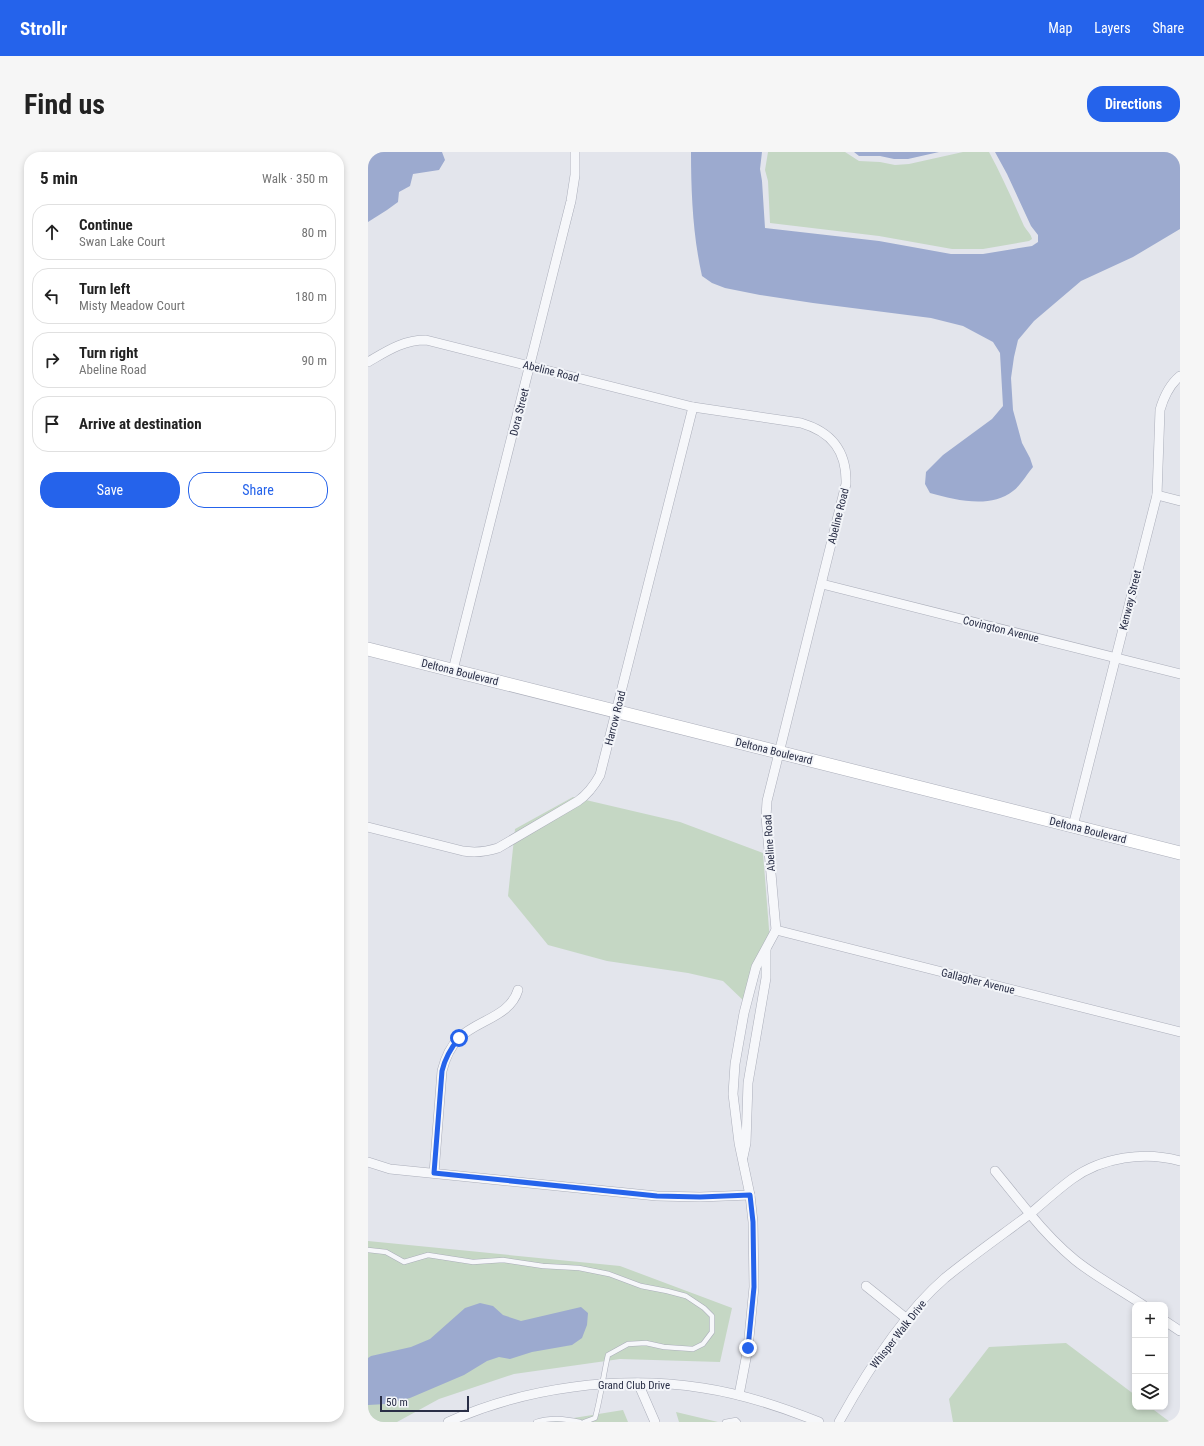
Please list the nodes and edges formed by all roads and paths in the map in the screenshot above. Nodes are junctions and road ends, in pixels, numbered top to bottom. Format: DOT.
graph roads {
  1 [pos="575,152"];
  2 [pos="368,362"];
  3 [pos="530,366"];
  4 [pos="1180,376"];
  5 [pos="693,407"];
  6 [pos="1157,495"];
  7 [pos="1180,501"];
  8 [pos="822,584"];
  9 [pos="368,649"];
  10 [pos="1116,658"];
  11 [pos="453,670"];
  12 [pos="1180,674"];
  13 [pos="617,711"];
  14 [pos="779,752"];
  15 [pos="1073,826"];
  16 [pos="368,827"];
  17 [pos="1180,853"];
  18 [pos="776,930"];
  19 [pos="766,949"];
  20 [pos="518,990"];
  21 [pos="1180,1032"];
  22 [pos="742,1161"];
  23 [pos="368,1162"];
  24 [pos="1180,1162"];
  25 [pos="995,1172"];
  26 [pos="434,1173"];
  27 [pos="750,1195"];
  28 [pos="1030,1214"];
  29 [pos="368,1250"];
  30 [pos="866,1286"];
  31 [pos="1138,1302"];
  32 [pos="907,1319"];
  33 [pos="1168,1323"];
  34 [pos="1180,1331"];
  35 [pos="638,1383"];
  36 [pos="602,1384"];
  37 [pos="738,1395"];
  38 [pos="448,1422"];
  39 [pos="536,1422"];
  40 [pos="580,1422"];
  41 [pos="584,1422"];
  42 [pos="655,1422"];
  43 [pos="725,1422"];
  44 [pos="738,1422"];
  45 [pos="819,1422"];
  46 [pos="839,1422"];
  1 -- 3 [label="street, Dora Street"];
  2 -- 3 [label="street, Abeline Road"];
  3 -- 5 [label="street, Abeline Road"];
  3 -- 11 [label="street, Dora Street"];
  4 -- 6 [label="street, Kenway Street"];
  5 -- 8 [label="street, Abeline Road"];
  5 -- 13 [label="street, Harrow Road"];
  6 -- 7 [label="street"];
  6 -- 10 [label="street, Kenway Street"];
  8 -- 10 [label="street, Covington Avenue"];
  8 -- 14 [label="street, Abeline Road"];
  9 -- 11 [label="main road, Deltona Boulevard"];
  10 -- 12 [label="street, Covington Avenue"];
  10 -- 15 [label="street, Kenway Street"];
  11 -- 13 [label="main road, Deltona Boulevard"];
  13 -- 14 [label="main road, Deltona Boulevard"];
  13 -- 16 [label="street, Harrow Road"];
  14 -- 15 [label="main road, Deltona Boulevard"];
  14 -- 18 [label="street, Abeline Road"];
  15 -- 17 [label="main road, Deltona Boulevard"];
  18 -- 19 [label="street"];
  18 -- 21 [label="street, Gallagher Avenue"];
  19 -- 22 [label="street"];
  19 -- 22 [label="street"];
  20 -- 26 [label="street"];
  22 -- 27 [label="street"];
  23 -- 26 [label="street"];
  24 -- 28 [label="street, Whisper Walk Drive"];
  25 -- 28 [label="street"];
  26 -- 27 [label="street"];
  27 -- 37 [label="street"];
  28 -- 31 [label="street"];
  28 -- 32 [label="street, Whisper Walk Drive"];
  29 -- 36 [label="lane"];
  30 -- 32 [label="street"];
  32 -- 46 [label="street, Whisper Walk Drive"];
  33 -- 34 [label="street"];
  35 -- 36 [label="street, Grand Club Drive"];
  35 -- 37 [label="street, Grand Club Drive"];
  35 -- 42 [label="street"];
  36 -- 38 [label="street, Grand Club Drive"];
  36 -- 41 [label="lane"];
  37 -- 45 [label="street, Grand Club Drive"];
  39 -- 40 [label="lane"];
  43 -- 44 [label="lane"];
}
